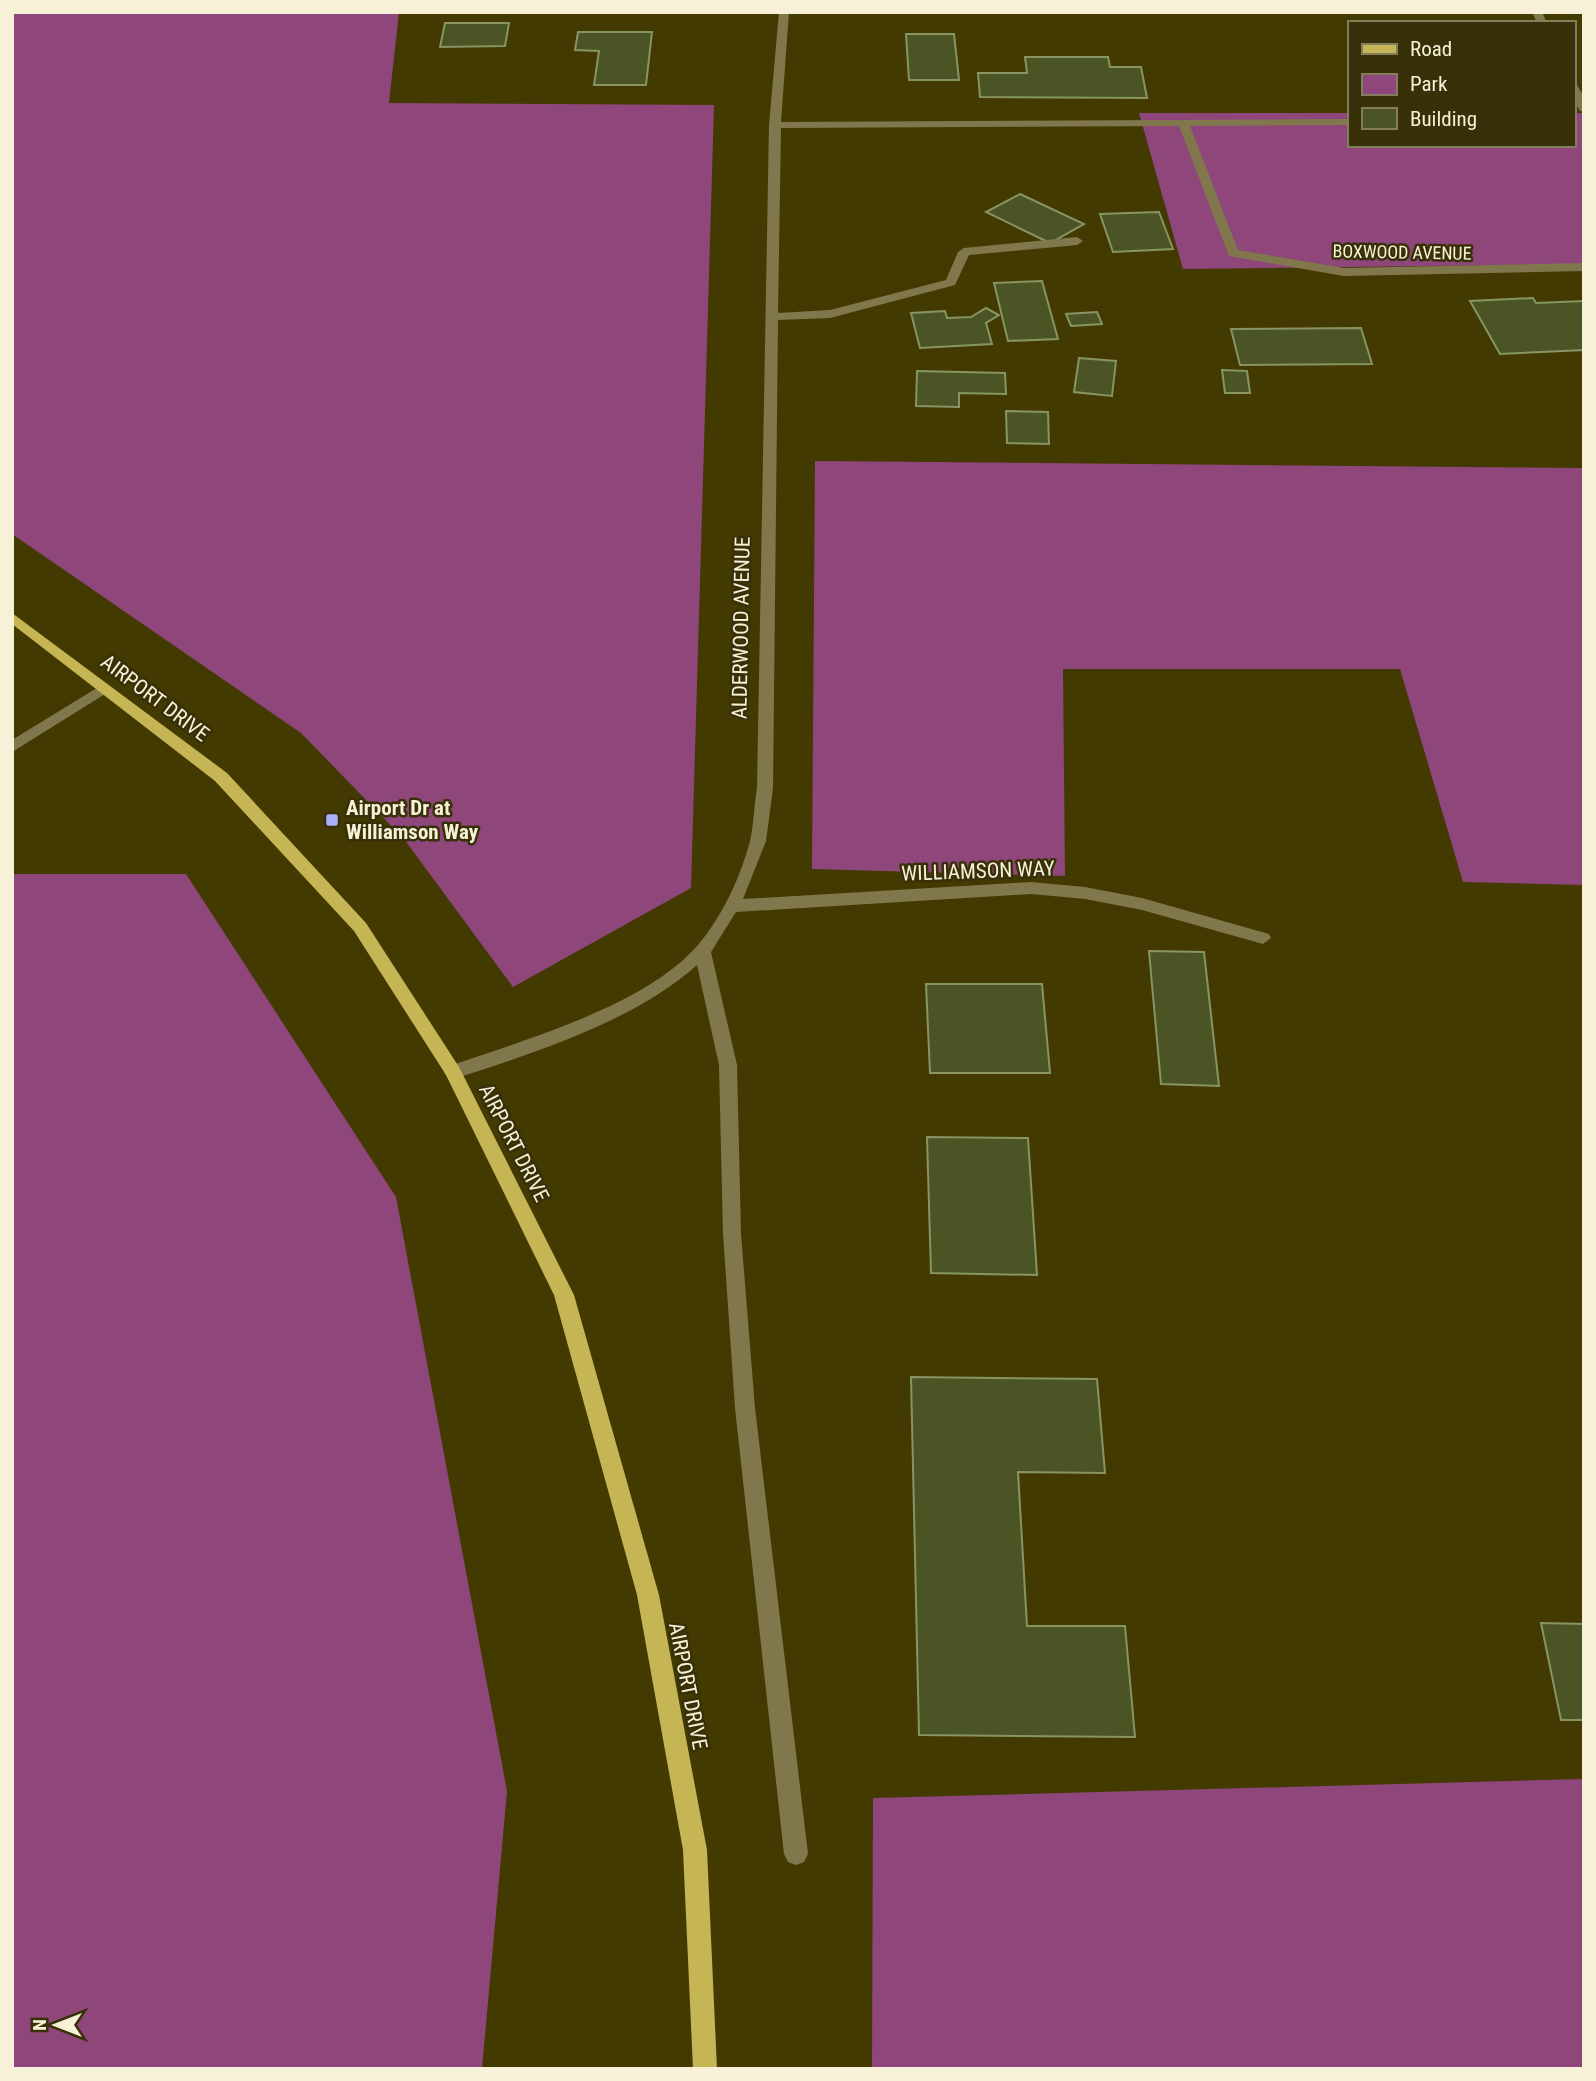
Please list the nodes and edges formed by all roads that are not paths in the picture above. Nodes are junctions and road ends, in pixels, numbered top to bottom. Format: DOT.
graph roads {
  1 [pos="784,12"];
  2 [pos="1575,91"];
  3 [pos="1584,109"];
  4 [pos="1348,122"];
  5 [pos="1184,124"];
  6 [pos="775,125"];
  7 [pos="1077,241"];
  8 [pos="1584,267"];
  9 [pos="773,317"];
  10 [pos="12,617"];
  11 [pos="105,688"];
  12 [pos="12,747"];
  13 [pos="731,906"];
  14 [pos="1264,938"];
  15 [pos="702,951"];
  16 [pos="453,1072"];
  17 [pos="796,1854"];
  18 [pos="705,2069"];
  1 -- 6 [label="street, ALDERWOOD AVENUE"];
  2 -- 3 [label="street"];
  4 -- 5 [label="street"];
  5 -- 6 [label="street"];
  5 -- 8 [label="street, BOXWOOD AVENUE"];
  6 -- 9 [label="street, ALDERWOOD AVENUE"];
  7 -- 9 [label="street"];
  9 -- 13 [label="street, ALDERWOOD AVENUE"];
  10 -- 11 [label="main road, AIRPORT DRIVE"];
  11 -- 12 [label="street"];
  11 -- 16 [label="main road, AIRPORT DRIVE"];
  13 -- 14 [label="street, WILLIAMSON WAY"];
  13 -- 15 [label="street, ALDERWOOD AVENUE"];
  15 -- 16 [label="street, ALDERWOOD AVENUE"];
  15 -- 17 [label="street"];
  16 -- 18 [label="main road, AIRPORT DRIVE"];
}
